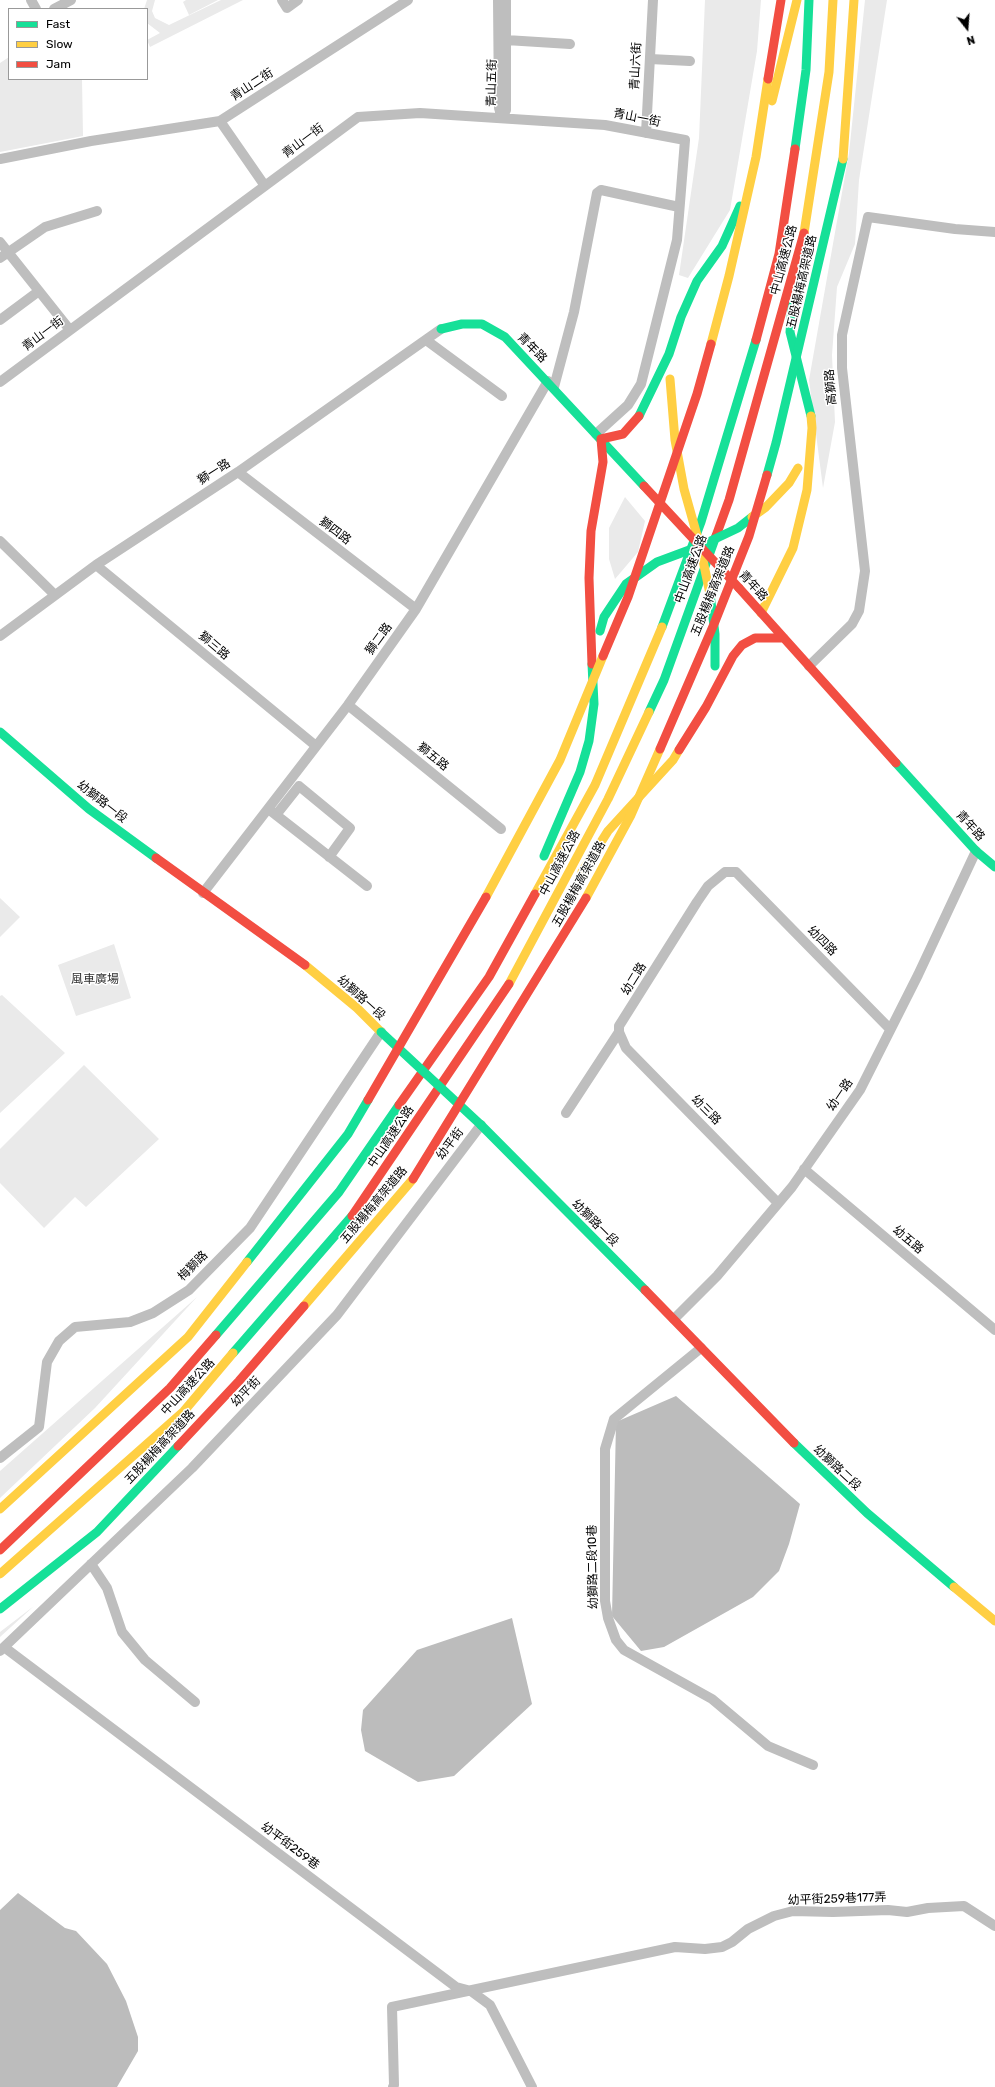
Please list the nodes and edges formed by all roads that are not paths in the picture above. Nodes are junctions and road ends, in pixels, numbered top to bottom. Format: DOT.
graph roads {
  1 [pos="70,0"];
  2 [pos="282,0"];
  3 [pos="298,0"];
  4 [pos="408,0"];
  5 [pos="498,0"];
  6 [pos="506,0"];
  7 [pos="653,0"];
  8 [pos="781,0"];
  9 [pos="797,0"];
  10 [pos="809,0"];
  11 [pos="833,0"];
  12 [pos="854,0"];
  13 [pos="56,8"];
  14 [pos="506,40"];
  15 [pos="570,44"];
  16 [pos="650,59"];
  17 [pos="690,60"];
  18 [pos="502,118"];
  19 [pos="220,121"];
  20 [pos="646,133"];
  21 [pos="0,159"];
  22 [pos="265,186"];
  23 [pos="679,207"];
  24 [pos="97,211"];
  25 [pos="806,225"];
  26 [pos="995,232"];
  27 [pos="0,242"];
  28 [pos="4,255"];
  29 [pos="39,291"];
  30 [pos="0,320"];
  31 [pos="441,329"];
  32 [pos="70,330"];
  33 [pos="426,340"];
  34 [pos="669,354"];
  35 [pos="0,382"];
  36 [pos="551,384"];
  37 [pos="502,396"];
  38 [pos="599,437"];
  39 [pos="810,446"];
  40 [pos="238,472"];
  41 [pos="0,541"];
  42 [pos="700,546"];
  43 [pos="96,565"];
  44 [pos="55,595"];
  45 [pos="416,609"];
  46 [pos="761,613"];
  47 [pos="0,636"];
  48 [pos="784,638"];
  49 [pos="592,656"];
  50 [pos="809,666"];
  51 [pos="348,704"];
  52 [pos="706,707"];
  53 [pos="0,732"];
  54 [pos="316,746"];
  55 [pos="268,808"];
  56 [pos="276,815"];
  57 [pos="501,830"];
  58 [pos="976,851"];
  59 [pos="329,857"];
  60 [pos="995,867"];
  61 [pos="736,872"];
  62 [pos="367,886"];
  63 [pos="203,893"];
  64 [pos="500,956"];
  65 [pos="507,988"];
  66 [pos="890,1028"];
  67 [pos="381,1032"];
  68 [pos="619,1032"];
  69 [pos="566,1113"];
  70 [pos="481,1125"];
  71 [pos="804,1169"];
  72 [pos="778,1202"];
  73 [pos="674,1319"];
  74 [pos="995,1330"];
  75 [pos="701,1348"];
  76 [pos="0,1458"];
  77 [pos="0,1509"];
  78 [pos="0,1550"];
  79 [pos="91,1564"];
  80 [pos="0,1574"];
  81 [pos="0,1609"];
  82 [pos="995,1622"];
  83 [pos="2,1649"];
  84 [pos="195,1702"];
  85 [pos="813,1765"];
  86 [pos="995,1926"];
  87 [pos="471,1991"];
  88 [pos="393,2087"];
  89 [pos="532,2087"];
  1 -- 13 [label="street"];
  2 -- 3 [label="street"];
  4 -- 19 [label="street, 青山二街"];
  5 -- 18 [label="street, 青山五街"];
  6 -- 14 [label="street, 青山五街"];
  7 -- 16 [label="street, 青山六街"];
  8 -- 77 [label="main road, bridge"];
  9 -- 34 [label="main road"];
  10 -- 64 [label="main road, 中山高速公路"];
  11 -- 25 [label="main road, 中山高速公路"];
  12 -- 81 [label="main road, 五股楊梅高架道路, bridge"];
  14 -- 15 [label="street"];
  14 -- 18 [label="street, 青山五街"];
  16 -- 17 [label="street"];
  16 -- 20 [label="street, 青山六街"];
  18 -- 20 [label="street, 青山一街"];
  18 -- 22 [label="street, 青山一街"];
  19 -- 21 [label="street, 青山二街"];
  19 -- 22 [label="street"];
  20 -- 23 [label="street, 青山一街"];
  22 -- 32 [label="street, 青山一街"];
  23 -- 36 [label="street, 獅二路"];
  23 -- 38 [label="street"];
  24 -- 28 [label="street"];
  25 -- 39 [label="main road"];
  25 -- 65 [label="main road, 中山高速公路"];
  26 -- 50 [label="street, 高獅路"];
  27 -- 28 [label="street"];
  28 -- 29 [label="street"];
  29 -- 30 [label="street"];
  29 -- 32 [label="street"];
  31 -- 33 [label="street, 獅一路"];
  31 -- 36 [label="main road, 青年路"];
  32 -- 35 [label="street, 青山一街"];
  33 -- 37 [label="street"];
  33 -- 40 [label="street, 獅一路"];
  34 -- 38 [label="main road"];
  34 -- 42 [label="main road, bridge"];
  36 -- 38 [label="main road, 青年路"];
  36 -- 45 [label="street, 獅二路"];
  38 -- 42 [label="main road, 青年路, bridge"];
  38 -- 49 [label="main road"];
  39 -- 42 [label="main road, bridge"];
  39 -- 46 [label="main road"];
  40 -- 43 [label="street, 獅一路"];
  40 -- 45 [label="street, 獅四路"];
  41 -- 44 [label="street"];
  42 -- 46 [label="main road, 青年路, bridge"];
  42 -- 49 [label="main road, bridge"];
  42 -- 52 [label="main road, bridge"];
  43 -- 44 [label="street, 獅一路"];
  43 -- 54 [label="street, 獅三路"];
  44 -- 47 [label="street, 獅一路"];
  45 -- 51 [label="street, 獅二路"];
  46 -- 48 [label="main road, 青年路"];
  48 -- 50 [label="main road, 青年路"];
  48 -- 52 [label="main road"];
  49 -- 64 [label="main road"];
  50 -- 58 [label="main road, 青年路"];
  51 -- 54 [label="street, 獅二路"];
  51 -- 57 [label="street, 獅五路"];
  52 -- 65 [label="main road"];
  53 -- 63 [label="main road, 幼獅路一段"];
  54 -- 55 [label="street, 獅二路"];
  55 -- 56 [label="street"];
  55 -- 63 [label="street, 獅二路"];
  56 -- 59 [label="street"];
  56 -- 59 [label="street"];
  58 -- 60 [label="main road, 青年路"];
  58 -- 66 [label="street, 幼一路"];
  59 -- 62 [label="street"];
  61 -- 66 [label="street, 幼四路"];
  61 -- 68 [label="street, 幼二路"];
  63 -- 67 [label="main road, 幼獅路一段"];
  64 -- 78 [label="main road, 中山高速公路"];
  65 -- 80 [label="main road, 中山高速公路"];
  66 -- 71 [label="street, 幼一路"];
  67 -- 70 [label="main road, 幼獅路一段, bridge"];
  67 -- 76 [label="street, 梅獅路"];
  68 -- 69 [label="street, 幼二路"];
  68 -- 72 [label="street, 幼三路"];
  70 -- 73 [label="main road, 幼獅路一段"];
  70 -- 79 [label="street, 幼平街"];
  71 -- 72 [label="street, 幼一路"];
  71 -- 74 [label="street, 幼五路"];
  72 -- 73 [label="street, 幼一路"];
  73 -- 75 [label="main road, 幼獅路二段"];
  75 -- 82 [label="main road, 幼獅路二段"];
  75 -- 85 [label="street, 幼獅路二段10巷"];
  79 -- 83 [label="street, 幼平街"];
  79 -- 84 [label="street"];
  83 -- 87 [label="street, 幼平街259巷"];
  86 -- 87 [label="street, 幼平街259巷177弄"];
  87 -- 88 [label="street, 幼平街259巷177弄"];
  87 -- 89 [label="street, 幼平街259巷"];
}
